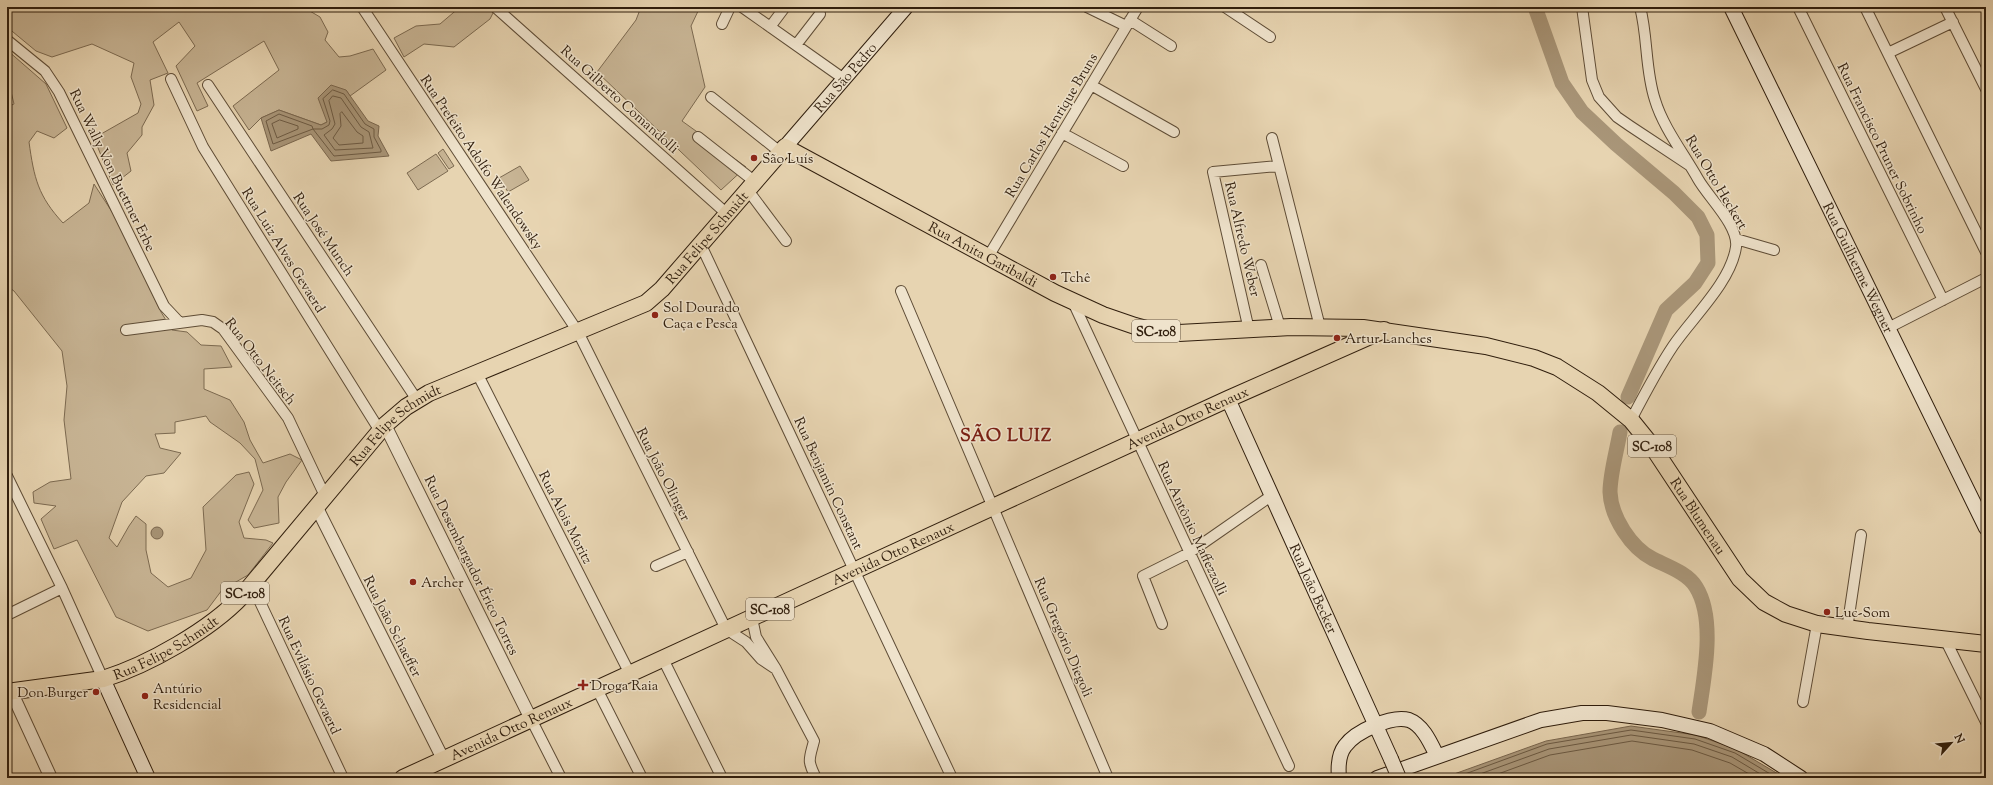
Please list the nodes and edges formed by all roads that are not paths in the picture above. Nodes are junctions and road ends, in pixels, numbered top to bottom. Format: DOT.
graph roads {
  1 [pos="362,7"];
  2 [pos="494,7"];
  3 [pos="730,7"];
  4 [pos="742,7"];
  5 [pos="786,7"];
  6 [pos="906,7"];
  7 [pos="1087,7"];
  8 [pos="1138,7"];
  9 [pos="1225,7"];
  10 [pos="1582,7"];
  11 [pos="1640,7"];
  12 [pos="1731,7"];
  13 [pos="1742,7"];
  14 [pos="1798,7"];
  15 [pos="1865,7"];
  16 [pos="1945,7"];
  17 [pos="820,14"];
  18 [pos="1953,22"];
  19 [pos="1128,23"];
  20 [pos="722,24"];
  21 [pos="770,27"];
  22 [pos="1270,37"];
  23 [pos="7,40"];
  24 [pos="796,45"];
  25 [pos="1171,46"];
  26 [pos="1758,52"];
  27 [pos="1888,53"];
  28 [pos="171,79"];
  29 [pos="844,79"];
  30 [pos="208,84"];
  31 [pos="1091,85"];
  32 [pos="1986,89"];
  33 [pos="710,97"];
  34 [pos="1174,132"];
  35 [pos="1062,133"];
  36 [pos="698,137"];
  37 [pos="1272,138"];
  38 [pos="782,149"];
  39 [pos="1123,166"];
  40 [pos="1278,166"];
  41 [pos="1691,167"];
  42 [pos="751,185"];
  43 [pos="726,213"];
  44 [pos="1736,239"];
  45 [pos="786,241"];
  46 [pos="700,243"];
  47 [pos="1774,250"];
  48 [pos="1986,252"];
  49 [pos="988,257"];
  50 [pos="1261,265"];
  51 [pos="1986,278"];
  52 [pos="901,291"];
  53 [pos="1943,300"];
  54 [pos="1073,302"];
  55 [pos="180,323"];
  56 [pos="1892,326"];
  57 [pos="1280,327"];
  58 [pos="1320,327"];
  59 [pos="1341,327"];
  60 [pos="126,330"];
  61 [pos="1249,330"];
  62 [pos="1384,330"];
  63 [pos="578,332"];
  64 [pos="1349,346"];
  65 [pos="478,373"];
  66 [pos="417,400"];
  67 [pos="1228,400"];
  68 [pos="1631,420"];
  69 [pos="383,428"];
  70 [pos="1137,441"];
  71 [pos="7,476"];
  72 [pos="1271,496"];
  73 [pos="321,501"];
  74 [pos="993,507"];
  75 [pos="1986,507"];
  76 [pos="1986,528"];
  77 [pos="1861,535"];
  78 [pos="688,552"];
  79 [pos="1189,553"];
  80 [pos="656,566"];
  81 [pos="854,571"];
  82 [pos="252,585"];
  83 [pos="62,588"];
  84 [pos="7,615"];
  85 [pos="752,618"];
  86 [pos="1162,624"];
  87 [pos="1817,624"];
  88 [pos="1847,628"];
  89 [pos="726,629"];
  90 [pos="1945,639"];
  91 [pos="1986,644"];
  92 [pos="663,659"];
  93 [pos="776,669"];
  94 [pos="630,674"];
  95 [pos="103,679"];
  96 [pos="597,689"];
  97 [pos="9,692"];
  98 [pos="1803,702"];
  99 [pos="532,719"];
  100 [pos="1986,722"];
  101 [pos="1376,726"];
  102 [pos="1437,756"];
  103 [pos="443,759"];
  104 [pos="1289,766"];
  105 [pos="51,778"];
  106 [pos="148,778"];
  107 [pos="343,778"];
  108 [pos="402,778"];
  109 [pos="561,778"];
  110 [pos="642,778"];
  111 [pos="722,778"];
  112 [pos="816,778"];
  113 [pos="952,778"];
  114 [pos="1108,778"];
  115 [pos="1339,778"];
  116 [pos="1377,778"];
  117 [pos="1399,778"];
  118 [pos="1801,778"];
  1 -- 63 [label="street, Rua Prefeito Adolfo Walendowsky"];
  2 -- 43 [label="street, Rua Gilberto Comandolli"];
  3 -- 20 [label="street"];
  4 -- 21 [label="street"];
  5 -- 21 [label="street"];
  6 -- 29 [label="main road, Rua São Pedro"];
  7 -- 19 [label="street"];
  8 -- 19 [label="street, Rua Carlos Henrique Bruns"];
  9 -- 22 [label="street"];
  10 -- 41 [label="street"];
  11 -- 41 [label="street, Rua Otto Heckert"];
  12 -- 26 [label="main road, Rua Guilherme Wegner"];
  13 -- 26 [label="main road, Rua Guilherme Wegner"];
  14 -- 53 [label="street, Rua Francisco Pruner Sobrinho"];
  15 -- 27 [label="street"];
  16 -- 18 [label="street"];
  17 -- 24 [label="street"];
  18 -- 27 [label="street"];
  18 -- 32 [label="street"];
  19 -- 25 [label="street"];
  19 -- 31 [label="street, Rua Carlos Henrique Bruns"];
  21 -- 24 [label="street"];
  23 -- 55 [label="street, Rua Wally Von Buettner Erbe"];
  24 -- 29 [label="street"];
  26 -- 56 [label="main road, Rua Guilherme Wegner"];
  27 -- 48 [label="street"];
  28 -- 69 [label="street, Rua Luiz Alves Gevaerd"];
  29 -- 38 [label="main road, Rua São Pedro"];
  30 -- 66 [label="street, Rua José Munch"];
  31 -- 34 [label="street"];
  31 -- 35 [label="street, Rua Carlos Henrique Bruns"];
  33 -- 38 [label="street"];
  35 -- 39 [label="street"];
  35 -- 49 [label="street, Rua Carlos Henrique Bruns"];
  36 -- 42 [label="street"];
  37 -- 40 [label="street"];
  38 -- 42 [label="main road, Rua Felipe Schmidt / SC-108"];
  38 -- 49 [label="main road, Rua Anita Garibaldi / SC-108"];
  40 -- 58 [label="street"];
  40 -- 61 [label="street, Rua Alfredo Weber"];
  41 -- 44 [label="street, Rua Otto Heckert"];
  42 -- 43 [label="main road, Rua Felipe Schmidt / SC-108"];
  42 -- 45 [label="street"];
  43 -- 46 [label="main road, Rua Felipe Schmidt / SC-108"];
  44 -- 47 [label="street"];
  44 -- 68 [label="street, Rua Otto Heckert"];
  46 -- 63 [label="main road, Rua Felipe Schmidt / SC-108"];
  46 -- 81 [label="street, Rua Benjamin Constant"];
  49 -- 54 [label="main road, Rua Anita Garibaldi / SC-108"];
  50 -- 57 [label="street"];
  51 -- 53 [label="street"];
  52 -- 74 [label="street, Rua Gregório Diegoli"];
  53 -- 56 [label="street"];
  54 -- 61 [label="main road, Rua Anita Garibaldi / SC-108"];
  54 -- 70 [label="street, Rua Antônio Maffezzolli"];
  55 -- 60 [label="street, Rua Otto Neitsch"];
  55 -- 73 [label="street, Rua Otto Neitsch"];
  56 -- 75 [label="main road, Rua Guilherme Wegner"];
  56 -- 76 [label="main road, Rua Guilherme Wegner"];
  57 -- 58 [label="main road, Rua Anita Garibaldi / SC-108"];
  57 -- 61 [label="main road, Rua Anita Garibaldi / SC-108"];
  58 -- 59 [label="main road, Rua Anita Garibaldi / SC-108"];
  59 -- 62 [label="main road, Rua Anita Garibaldi / SC-108"];
  59 -- 64 [label="main road"];
  62 -- 64 [label="main road, Avenida Otto Renaux / SC-108"];
  62 -- 68 [label="main road, Rua Blumenau / SC-108"];
  63 -- 65 [label="main road, Rua Felipe Schmidt / SC-108"];
  63 -- 78 [label="street, Rua João Olinger"];
  64 -- 67 [label="main road, Avenida Otto Renaux / SC-108"];
  65 -- 66 [label="main road, Rua Felipe Schmidt / SC-108"];
  65 -- 94 [label="street, Rua Alois Moritz"];
  66 -- 69 [label="main road, Rua Felipe Schmidt / SC-108"];
  67 -- 70 [label="main road, Avenida Otto Renaux / SC-108"];
  67 -- 72 [label="main road, Rua João Becker"];
  68 -- 87 [label="main road, Rua Blumenau / SC-108"];
  69 -- 73 [label="main road, Rua Felipe Schmidt / SC-108"];
  69 -- 99 [label="street, Rua Desembargador Érico Torres"];
  70 -- 74 [label="main road, Avenida Otto Renaux / SC-108"];
  70 -- 79 [label="street, Rua Antônio Maffezzolli"];
  71 -- 83 [label="street"];
  72 -- 79 [label="street"];
  72 -- 101 [label="main road, Rua João Becker"];
  73 -- 82 [label="main road, Rua Felipe Schmidt / SC-108"];
  73 -- 103 [label="street, Rua João Schaeffer"];
  74 -- 81 [label="main road, Avenida Otto Renaux / SC-108"];
  74 -- 114 [label="street, Rua Gregório Diegoli"];
  77 -- 88 [label="street"];
  78 -- 80 [label="street"];
  78 -- 89 [label="street, Rua João Olinger"];
  79 -- 86 [label="street"];
  79 -- 104 [label="street, Rua Antônio Maffezzolli"];
  81 -- 85 [label="main road, Avenida Otto Renaux / SC-108"];
  81 -- 113 [label="street, Rua Benjamin Constant"];
  82 -- 95 [label="main road, Rua Felipe Schmidt / SC-108"];
  82 -- 107 [label="street, Rua Evilásio Gevaerd"];
  83 -- 84 [label="street"];
  83 -- 95 [label="street"];
  85 -- 89 [label="main road, Avenida Otto Renaux / SC-108"];
  85 -- 93 [label="street"];
  87 -- 88 [label="main road, Rua Blumenau / SC-108"];
  87 -- 98 [label="street"];
  88 -- 90 [label="main road, Rua Blumenau / SC-108"];
  89 -- 92 [label="main road, Avenida Otto Renaux / SC-108"];
  89 -- 93 [label="street"];
  90 -- 91 [label="main road, Rua Blumenau / SC-108"];
  90 -- 100 [label="street"];
  92 -- 94 [label="main road, Avenida Otto Renaux / SC-108"];
  92 -- 111 [label="street"];
  93 -- 112 [label="street"];
  94 -- 96 [label="main road, Avenida Otto Renaux / SC-108"];
  95 -- 97 [label="main road, Rua Felipe Schmidt / SC-108"];
  95 -- 106 [label="main road"];
  96 -- 99 [label="main road, Avenida Otto Renaux / SC-108"];
  96 -- 110 [label="street"];
  97 -- 105 [label="street"];
  99 -- 103 [label="main road, Avenida Otto Renaux / SC-108"];
  99 -- 109 [label="street"];
  101 -- 102 [label="main road"];
  101 -- 115 [label="main road"];
  101 -- 117 [label="main road, Rua João Becker, bridge"];
  102 -- 116 [label="main road"];
  102 -- 118 [label="main road"];
  103 -- 108 [label="main road, Avenida Otto Renaux / SC-108"];
}
